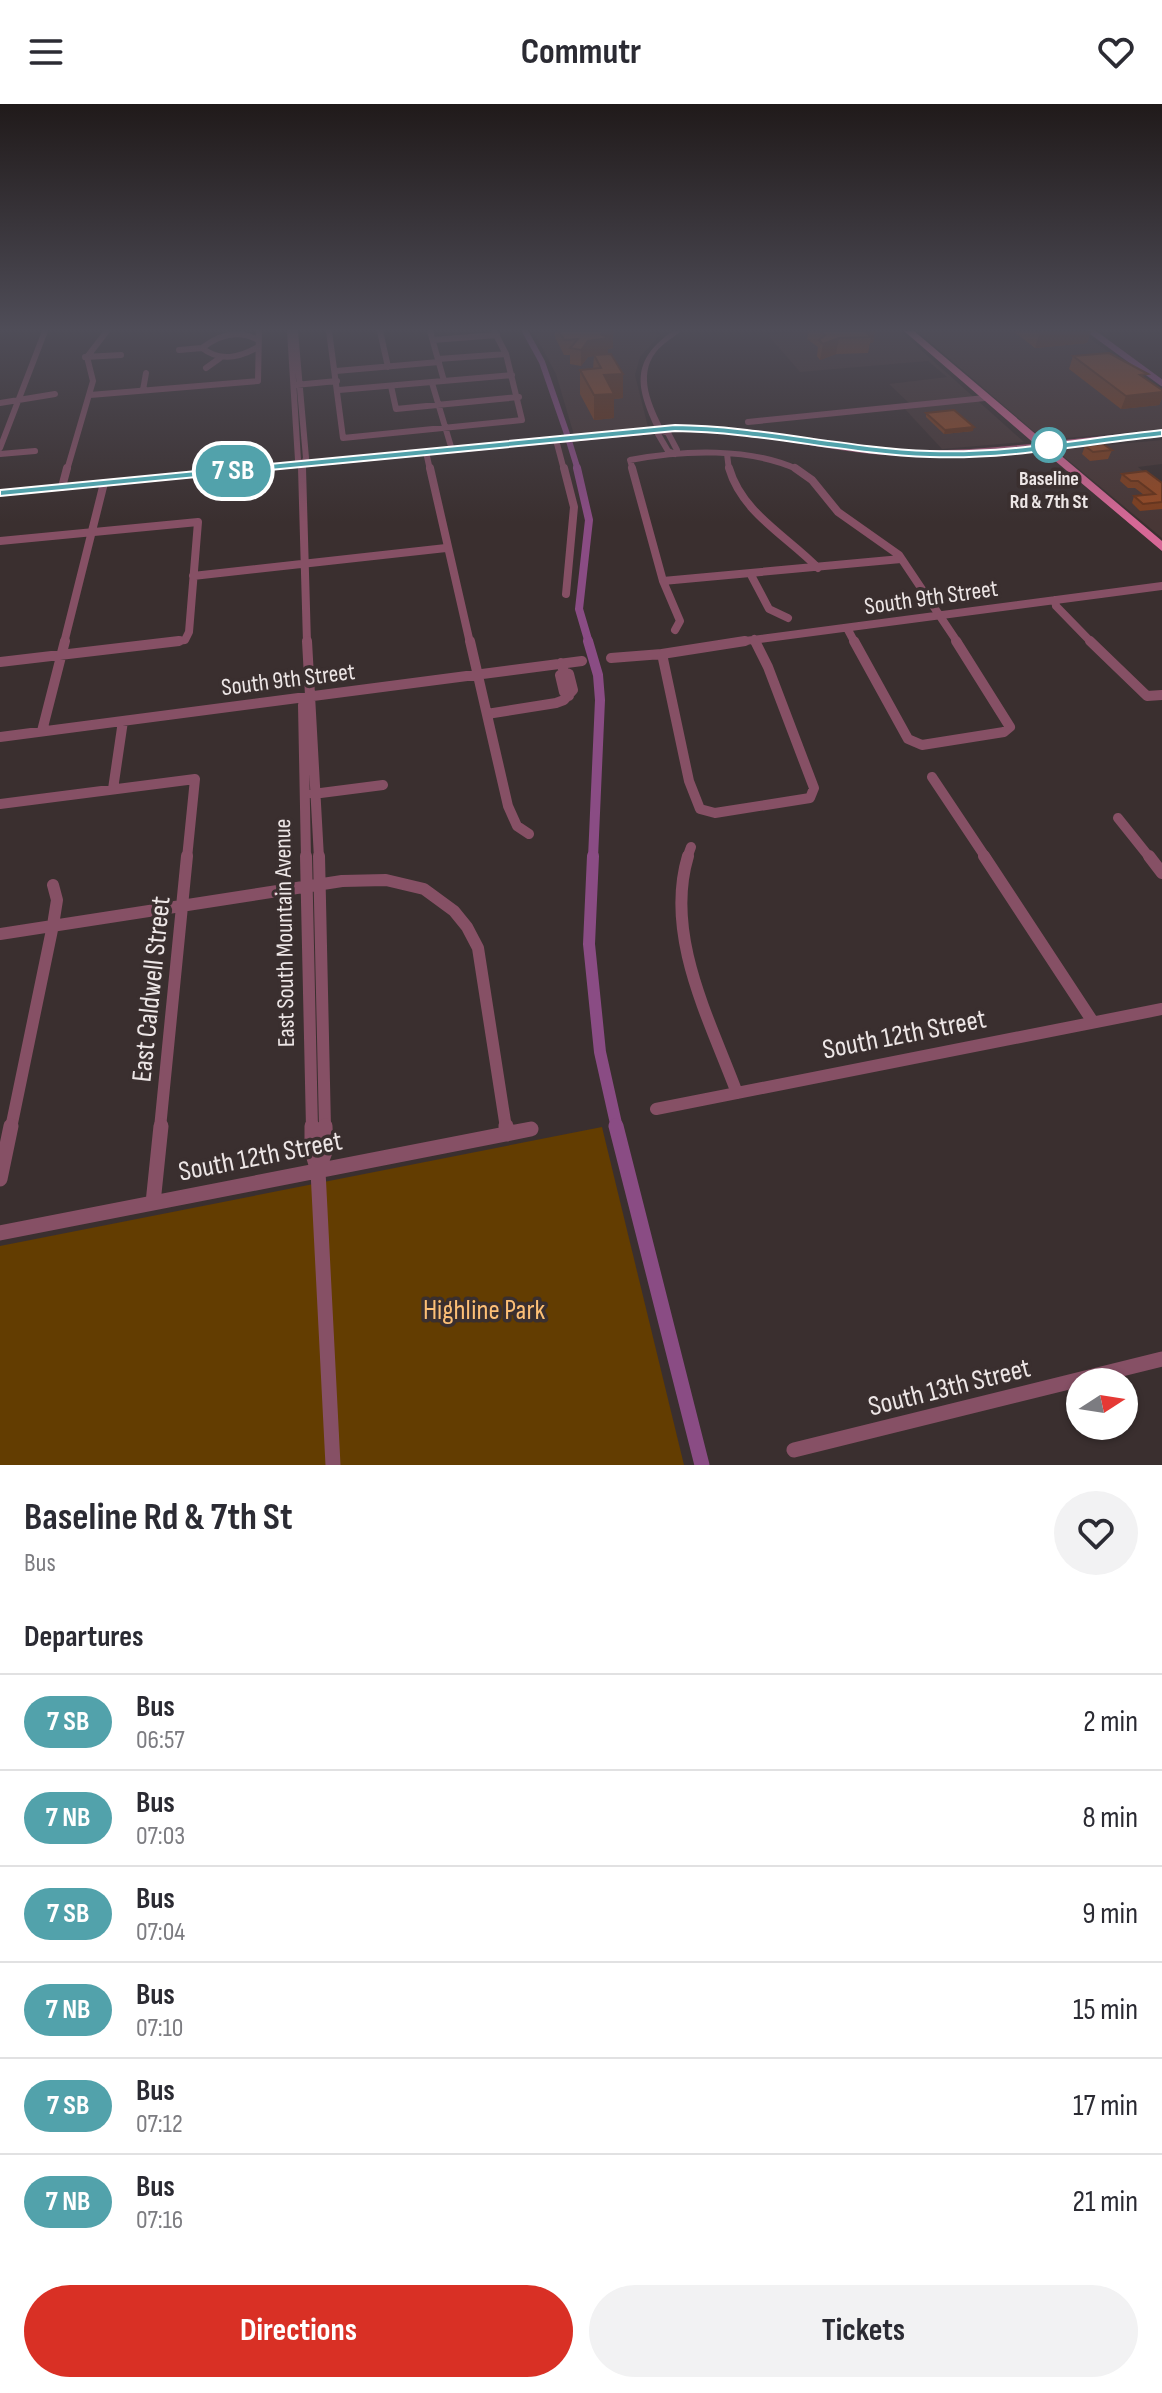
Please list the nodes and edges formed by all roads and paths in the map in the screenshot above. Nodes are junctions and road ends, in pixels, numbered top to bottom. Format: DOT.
graph roads {
  1 [pos="20,395"];
  2 [pos="52,395"];
  3 [pos="90,395"];
  4 [pos="95,395"];
  5 [pos="296,395"];
  6 [pos="339,395"];
  7 [pos="393,395"];
  8 [pos="436,395"];
  9 [pos="645,395"];
  10 [pos="981,395"];
  11 [pos="519,397"];
  12 [pos="985,398"];
  13 [pos="18,400"];
  14 [pos="0,403"];
  15 [pos="439,404"];
  16 [pos="748,422"];
  17 [pos="446,428"];
  18 [pos="660,430"];
  19 [pos="1162,433"];
  20 [pos="556,440"];
  21 [pos="674,444"];
  22 [pos="665,445"];
  23 [pos="1040,446"];
  24 [pos="0,448"];
  25 [pos="452,450"];
  26 [pos="35,451"];
  27 [pos="426,452"];
  28 [pos="0,454"];
  29 [pos="675,454"];
  30 [pos="727,454"];
  31 [pos="302,464"];
  32 [pos="104,483"];
  33 [pos="62,487"];
  34 [pos="0,493"];
  35 [pos="1114,511"];
  36 [pos="93,531"];
  37 [pos="0,541"];
  38 [pos="1162,547"];
  39 [pos="446,548"];
  40 [pos="1162,558"];
  41 [pos="901,559"];
  42 [pos="304,564"];
  43 [pos="818,568"];
  44 [pos="751,575"];
  45 [pos="193,576"];
  46 [pos="663,581"];
  47 [pos="1162,586"];
  48 [pos="566,594"];
  49 [pos="1055,600"];
  50 [pos="938,616"];
  51 [pos="788,618"];
  52 [pos="847,628"];
  53 [pos="675,630"];
  54 [pos="754,639"];
  55 [pos="63,654"];
  56 [pos="662,654"];
  57 [pos="611,658"];
  58 [pos="582,661"];
  59 [pos="0,662"];
  60 [pos="563,667"];
  61 [pos="476,676"];
  62 [pos="1162,695"];
  63 [pos="309,696"];
  64 [pos="487,714"];
  65 [pos="123,721"];
  66 [pos="42,731"];
  67 [pos="0,737"];
  68 [pos="932,777"];
  69 [pos="383,785"];
  70 [pos="113,789"];
  71 [pos="311,795"];
  72 [pos="0,804"];
  73 [pos="1118,818"];
  74 [pos="529,834"];
  75 [pos="691,847"];
  76 [pos="1162,873"];
  77 [pos="53,885"];
  78 [pos="313,886"];
  79 [pos="183,906"];
  80 [pos="53,925"];
  81 [pos="0,934"];
  82 [pos="1162,1009"];
  83 [pos="1093,1022"];
  84 [pos="737,1093"];
  85 [pos="656,1109"];
  86 [pos="531,1129"];
  87 [pos="507,1134"];
  88 [pos="318,1171"];
  89 [pos="0,1179"];
  90 [pos="153,1203"];
  91 [pos="0,1233"];
  92 [pos="1162,1359"];
  93 [pos="794,1450"];
  94 [pos="333,1465"];
  1 -- 13 [label="street"];
  2 -- 13 [label="street"];
  3 -- 4 [label="street"];
  3 -- 33 [label="street"];
  5 -- 31 [label="street, East South Mountain Avenue"];
  6 -- 17 [label="street"];
  7 -- 15 [label="street"];
  8 -- 15 [label="street"];
  9 -- 18 [label="street"];
  10 -- 12 [label="main road"];
  11 -- 15 [label="street"];
  11 -- 17 [label="street"];
  12 -- 16 [label="street"];
  12 -- 23 [label="main road"];
  13 -- 14 [label="street"];
  13 -- 24 [label="street"];
  15 -- 17 [label="street"];
  17 -- 25 [label="street"];
  18 -- 20 [label="main road"];
  18 -- 21 [label="street"];
  18 -- 22 [label="street"];
  18 -- 23 [label="main road"];
  19 -- 23 [label="main road"];
  20 -- 25 [label="main road"];
  20 -- 48 [label="street"];
  21 -- 22 [label="street"];
  21 -- 29 [label="street"];
  22 -- 29 [label="street"];
  23 -- 35 [label="main road"];
  25 -- 27 [label="main road"];
  26 -- 28 [label="street"];
  27 -- 31 [label="main road"];
  27 -- 39 [label="street"];
  29 -- 30 [label="street"];
  29 -- 46 [label="street"];
  30 -- 41 [label="street"];
  30 -- 43 [label="street"];
  31 -- 32 [label="main road"];
  31 -- 42 [label="street, East South Mountain Avenue"];
  32 -- 33 [label="main road"];
  32 -- 36 [label="street"];
  33 -- 34 [label="main road"];
  35 -- 38 [label="main road"];
  35 -- 40 [label="main road"];
  36 -- 37 [label="street"];
  36 -- 45 [label="street"];
  36 -- 55 [label="street"];
  39 -- 42 [label="street"];
  39 -- 61 [label="street"];
  41 -- 43 [label="street"];
  41 -- 50 [label="street"];
  42 -- 45 [label="street"];
  42 -- 63 [label="street, East South Mountain Avenue"];
  43 -- 44 [label="street"];
  44 -- 46 [label="street"];
  44 -- 51 [label="street"];
  45 -- 55 [label="street"];
  46 -- 53 [label="street"];
  47 -- 49 [label="street, South 9th Street"];
  49 -- 50 [label="street, South 9th Street"];
  49 -- 62 [label="street"];
  50 -- 52 [label="street, South 9th Street"];
  50 -- 52 [label="street"];
  52 -- 54 [label="street, South 9th Street"];
  54 -- 56 [label="street, South 9th Street"];
  54 -- 56 [label="street"];
  55 -- 59 [label="street"];
  55 -- 66 [label="street"];
  56 -- 57 [label="street, South 9th Street"];
  58 -- 60 [label="street, South 9th Street"];
  60 -- 61 [label="street, South 9th Street"];
  60 -- 64 [label="street"];
  61 -- 63 [label="street, South 9th Street"];
  61 -- 64 [label="street"];
  63 -- 65 [label="street, South 9th Street"];
  63 -- 71 [label="street, East South Mountain Avenue"];
  64 -- 74 [label="street"];
  65 -- 66 [label="street, South 9th Street"];
  65 -- 70 [label="street"];
  66 -- 67 [label="street, South 9th Street"];
  68 -- 83 [label="street"];
  69 -- 71 [label="street"];
  70 -- 72 [label="street"];
  70 -- 79 [label="street, East Caldwell Street"];
  71 -- 78 [label="street, East South Mountain Avenue"];
  73 -- 76 [label="street"];
  75 -- 84 [label="street"];
  77 -- 80 [label="street"];
  78 -- 79 [label="street"];
  78 -- 87 [label="street"];
  78 -- 88 [label="street, East South Mountain Avenue"];
  79 -- 80 [label="street"];
  79 -- 90 [label="street, East Caldwell Street"];
  80 -- 81 [label="street"];
  80 -- 89 [label="street"];
  82 -- 83 [label="street, South 12th Street"];
  83 -- 84 [label="street, South 12th Street"];
  84 -- 85 [label="street, South 12th Street"];
  86 -- 87 [label="street, South 12th Street"];
  87 -- 88 [label="street, South 12th Street"];
  88 -- 90 [label="street, South 12th Street"];
  88 -- 94 [label="street, East South Mountain Avenue"];
  90 -- 91 [label="street, South 12th Street"];
  92 -- 93 [label="street, South 13th Street"];
}
